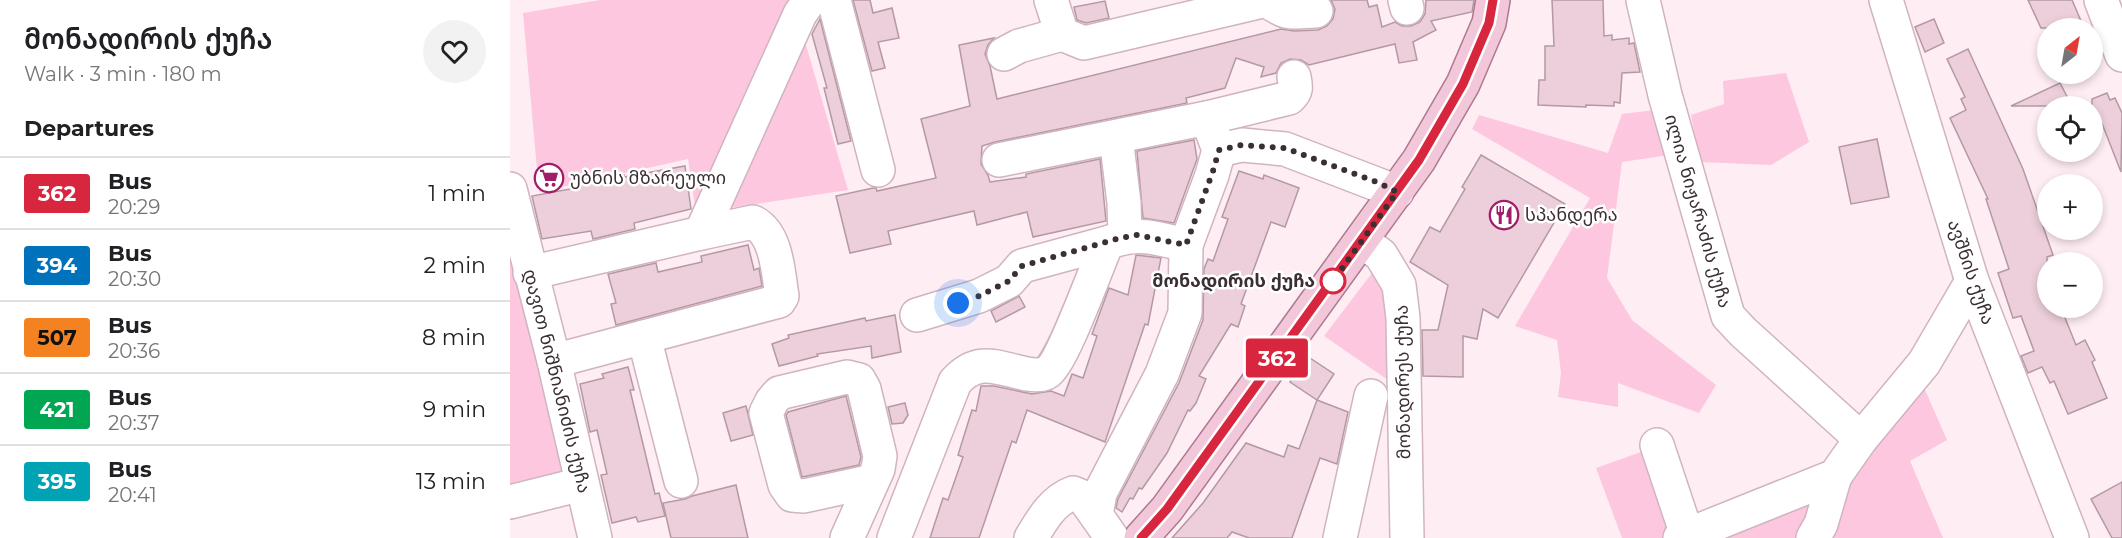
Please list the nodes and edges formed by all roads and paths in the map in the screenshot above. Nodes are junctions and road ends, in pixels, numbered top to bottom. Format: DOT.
graph roads {
  1 [pos="810,0"];
  2 [pos="834,0"];
  3 [pos="1051,0"];
  4 [pos="1267,0"];
  5 [pos="1493,0"];
  6 [pos="1642,0"];
  7 [pos="1886,0"];
  8 [pos="2101,0"];
  9 [pos="1316,11"];
  10 [pos="1062,34"];
  11 [pos="1004,54"];
  12 [pos="2122,55"];
  13 [pos="1294,77"];
  14 [pos="1207,118"];
  15 [pos="1116,136"];
  16 [pos="1219,150"];
  17 [pos="999,160"];
  18 [pos="878,170"];
  19 [pos="510,189"];
  20 [pos="1397,192"];
  21 [pos="700,233"];
  22 [pos="1116,240"];
  23 [pos="1362,242"];
  24 [pos="1186,245"];
  25 [pos="530,273"];
  26 [pos="1972,281"];
  27 [pos="917,315"];
  28 [pos="644,337"];
  29 [pos="554,361"];
  30 [pos="1371,396"];
  31 [pos="1861,439"];
  32 [pos="1657,445"];
  33 [pos="1835,476"];
  34 [pos="681,481"];
  35 [pos="872,481"];
  36 [pos="582,484"];
  37 [pos="510,502"];
  38 [pos="1104,527"];
  39 [pos="1683,536"];
  40 [pos="595,538"];
  41 [pos="847,538"];
  42 [pos="894,538"];
  43 [pos="1031,538"];
  44 [pos="1141,538"];
  45 [pos="1340,538"];
  46 [pos="1407,538"];
  47 [pos="1813,538"];
  48 [pos="2072,538"];
  1 -- 21 [label="street"];
  2 -- 18 [label="street"];
  3 -- 10 [label="street"];
  4 -- 9 [label="street"];
  4 -- 10 [label="street"];
  5 -- 20 [label="main road"];
  6 -- 31 [label="street, ილია ნიჟარაძის ქუჩა"];
  7 -- 26 [label="street, ავშნის ქუჩა"];
  8 -- 12 [label="street"];
  10 -- 11 [label="street"];
  13 -- 14 [label="street"];
  14 -- 15 [label="street"];
  14 -- 16 [label="street"];
  15 -- 17 [label="street"];
  15 -- 22 [label="street"];
  16 -- 20 [label="street"];
  16 -- 24 [label="street"];
  19 -- 25 [label="street, დავით ნიშნიანიძის ქუჩა"];
  20 -- 23 [label="main road"];
  21 -- 25 [label="street"];
  21 -- 28 [label="street"];
  22 -- 24 [label="street"];
  22 -- 27 [label="street"];
  22 -- 42 [label="street"];
  23 -- 44 [label="main road"];
  23 -- 46 [label="street, მონადირეს ქუჩა"];
  24 -- 38 [label="street"];
  25 -- 29 [label="street, დავით ნიშნიანიძის ქუჩა"];
  26 -- 31 [label="street"];
  26 -- 48 [label="street, ავშნის ქუჩა"];
  28 -- 29 [label="street"];
  28 -- 34 [label="street"];
  29 -- 36 [label="street, დავით ნიშნიანიძის ქუჩა"];
  30 -- 45 [label="street"];
  31 -- 33 [label="street"];
  32 -- 39 [label="street"];
  33 -- 39 [label="street"];
  33 -- 47 [label="street"];
  35 -- 41 [label="street"];
  36 -- 37 [label="street"];
  36 -- 40 [label="street, დავით ნიშნიანიძის ქუჩა"];
  38 -- 43 [label="street"];
}
